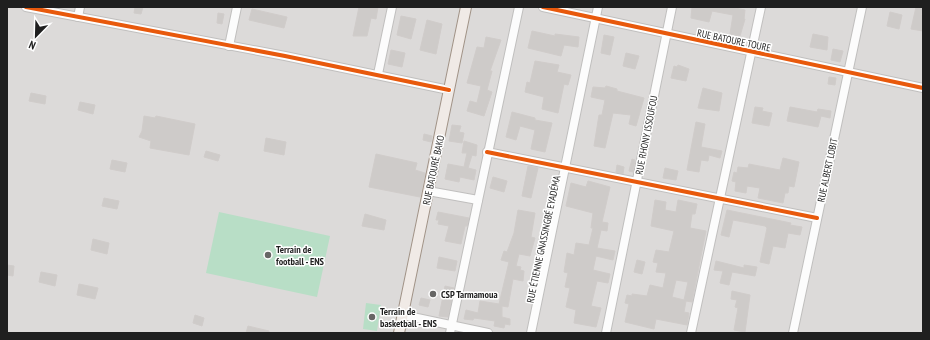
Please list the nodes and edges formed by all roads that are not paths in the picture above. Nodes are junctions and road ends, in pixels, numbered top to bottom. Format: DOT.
graph roads {
  1 [pos="26,7"];
  2 [pos="80,7"];
  3 [pos="237,7"];
  4 [pos="392,7"];
  5 [pos="466,7"];
  6 [pos="519,7"];
  7 [pos="542,7"];
  8 [pos="598,7"];
  9 [pos="672,7"];
  10 [pos="761,7"];
  11 [pos="862,7"];
  12 [pos="78,17"];
  13 [pos="596,18"];
  14 [pos="666,33"];
  15 [pos="229,46"];
  16 [pos="752,52"];
  17 [pos="847,71"];
  18 [pos="378,74"];
  19 [pos="923,88"];
  20 [pos="449,90"];
  21 [pos="487,152"];
  22 [pos="565,168"];
  23 [pos="637,182"];
  24 [pos="428,191"];
  25 [pos="720,199"];
  26 [pos="478,200"];
  27 [pos="817,218"];
  28 [pos="403,315"];
  29 [pos="451,329"];
  30 [pos="399,333"];
  31 [pos="488,333"];
  32 [pos="531,333"];
  33 [pos="606,333"];
  34 [pos="691,333"];
  35 [pos="793,333"];
  1 -- 12 [label="street"];
  2 -- 12 [label="street"];
  3 -- 15 [label="street"];
  4 -- 18 [label="street"];
  5 -- 20 [label="main road, RUE BATOURÉ BAKO"];
  6 -- 21 [label="street"];
  7 -- 13 [label="street, RUE BATOURE TOURE"];
  8 -- 13 [label="street, RUE ÉTIENNE GNASSINGBÉ EYADÉMA"];
  9 -- 14 [label="street, RUE RHONY ISSOUFOU"];
  10 -- 16 [label="street"];
  11 -- 17 [label="street, RUE ALBERT LOBIT"];
  12 -- 15 [label="street"];
  13 -- 14 [label="street, RUE BATOURE TOURE"];
  13 -- 22 [label="street, RUE ÉTIENNE GNASSINGBÉ EYADÉMA"];
  14 -- 16 [label="street, RUE BATOURE TOURE"];
  14 -- 23 [label="street, RUE RHONY ISSOUFOU"];
  15 -- 18 [label="street"];
  16 -- 17 [label="street, RUE BATOURE TOURE"];
  16 -- 25 [label="street"];
  17 -- 19 [label="street, RUE BATOURE TOURE"];
  17 -- 27 [label="street, RUE ALBERT LOBIT"];
  18 -- 20 [label="street"];
  20 -- 24 [label="main road, RUE BATOURÉ BAKO"];
  21 -- 22 [label="street"];
  21 -- 26 [label="street"];
  22 -- 23 [label="street"];
  22 -- 32 [label="street, RUE ÉTIENNE GNASSINGBÉ EYADÉMA"];
  23 -- 25 [label="street"];
  23 -- 33 [label="street, RUE RHONY ISSOUFOU"];
  24 -- 26 [label="street"];
  24 -- 28 [label="main road, RUE BATOURÉ BAKO"];
  25 -- 27 [label="street"];
  25 -- 34 [label="street"];
  26 -- 29 [label="street"];
  27 -- 35 [label="street, RUE ALBERT LOBIT"];
  28 -- 29 [label="street"];
  28 -- 30 [label="main road, RUE BATOURÉ BAKO"];
  29 -- 31 [label="street"];
}
